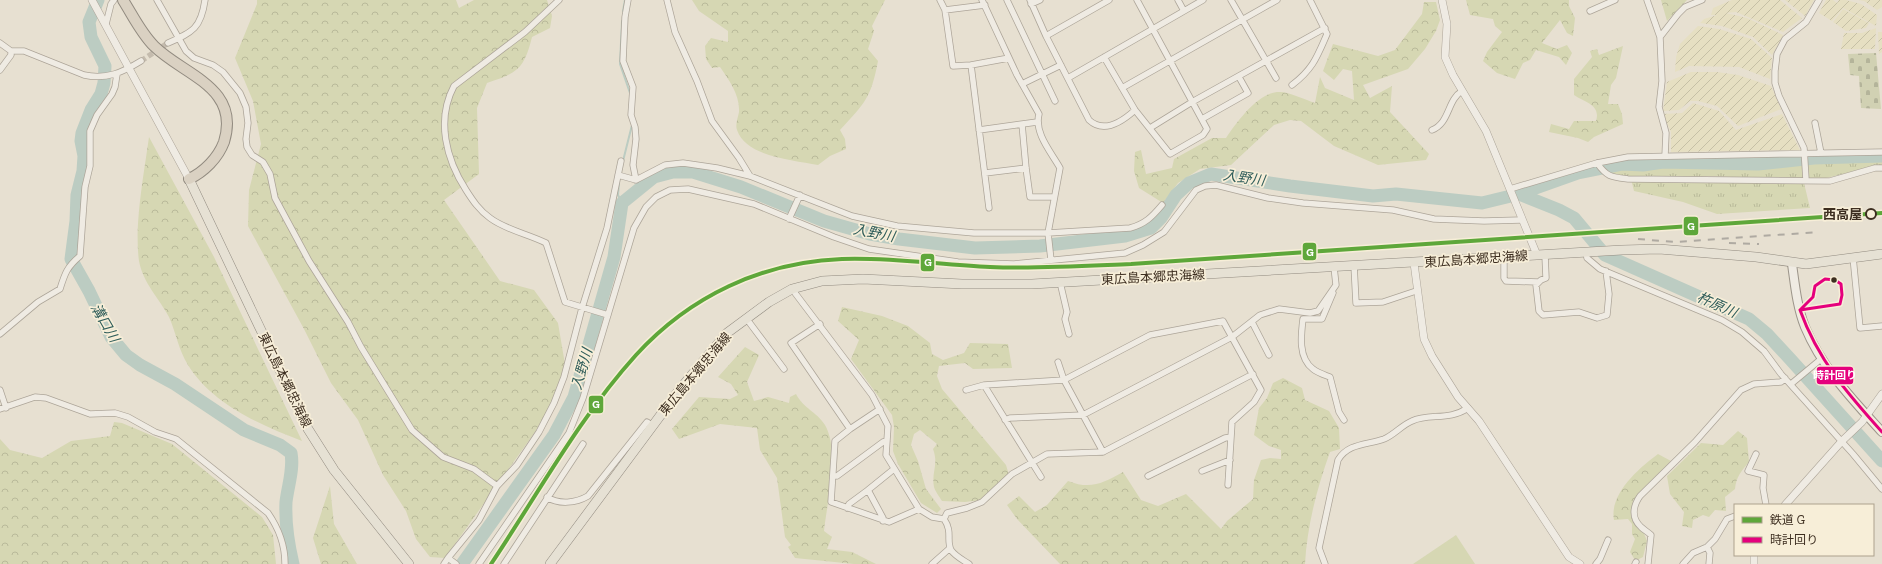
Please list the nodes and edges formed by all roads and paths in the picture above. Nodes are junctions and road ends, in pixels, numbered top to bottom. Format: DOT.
graph roads {
  1 [pos="92,0"];
  2 [pos="114,0"];
  3 [pos="124,0"];
  4 [pos="156,0"];
  5 [pos="205,0"];
  6 [pos="559,0"];
  7 [pos="628,0"];
  8 [pos="667,0"];
  9 [pos="940,0"];
  10 [pos="1007,0"];
  11 [pos="1040,0"];
  12 [pos="1109,0"];
  13 [pos="1137,0"];
  14 [pos="1178,0"];
  15 [pos="1203,0"];
  16 [pos="1232,0"];
  17 [pos="1277,0"];
  18 [pos="1310,0"];
  19 [pos="1442,0"];
  20 [pos="1615,0"];
  21 [pos="1647,0"];
  22 [pos="1702,0"];
  23 [pos="1819,0"];
  24 [pos="1030,2"];
  25 [pos="984,3"];
  26 [pos="945,10"];
  27 [pos="1184,11"];
  28 [pos="1590,11"];
  29 [pos="1242,20"];
  30 [pos="106,24"];
  31 [pos="1325,28"];
  32 [pos="1152,29"];
  33 [pos="1046,36"];
  34 [pos="1660,37"];
  35 [pos="178,39"];
  36 [pos="0,43"];
  37 [pos="168,43"];
  38 [pos="11,51"];
  39 [pos="1104,57"];
  40 [pos="1009,58"];
  41 [pos="1170,60"];
  42 [pos="141,61"];
  43 [pos="1266,61"];
  44 [pos="971,65"];
  45 [pos="1061,65"];
  46 [pos="130,68"];
  47 [pos="0,70"];
  48 [pos="114,75"];
  49 [pos="1041,75"];
  50 [pos="1239,77"];
  51 [pos="1068,78"];
  52 [pos="1276,78"];
  53 [pos="1022,84"];
  54 [pos="1292,85"];
  55 [pos="1122,88"];
  56 [pos="1462,91"];
  57 [pos="1055,101"];
  58 [pos="1192,102"];
  59 [pos="1135,110"];
  60 [pos="1202,119"];
  61 [pos="1037,122"];
  62 [pos="1815,123"];
  63 [pos="1022,124"];
  64 [pos="1150,128"];
  65 [pos="979,130"];
  66 [pos="1432,130"];
  67 [pos="1882,152"];
  68 [pos="1820,153"];
  69 [pos="1805,155"];
  70 [pos="1665,156"];
  71 [pos="621,161"];
  72 [pos="1598,164"];
  73 [pos="1026,168"];
  74 [pos="1882,168"];
  75 [pos="985,173"];
  76 [pos="620,176"];
  77 [pos="750,176"];
  78 [pos="1806,178"];
  79 [pos="189,179"];
  80 [pos="633,179"];
  81 [pos="1510,189"];
  82 [pos="800,195"];
  83 [pos="1054,197"];
  84 [pos="1162,205"];
  85 [pos="989,208"];
  86 [pos="789,219"];
  87 [pos="1521,220"];
  88 [pos="1048,233"];
  89 [pos="1586,252"];
  90 [pos="1882,254"];
  91 [pos="1541,255"];
  92 [pos="1853,257"];
  93 [pos="1504,258"];
  94 [pos="1051,260"];
  95 [pos="1414,263"];
  96 [pos="1792,264"];
  97 [pos="1354,265"];
  98 [pos="1334,267"];
  99 [pos="1606,271"];
  100 [pos="1060,282"];
  101 [pos="1538,282"];
  102 [pos="792,289"];
  103 [pos="1416,291"];
  104 [pos="1328,301"];
  105 [pos="584,308"];
  106 [pos="608,315"];
  107 [pos="746,318"];
  108 [pos="1252,322"];
  109 [pos="820,324"];
  110 [pos="1882,326"];
  111 [pos="0,334"];
  112 [pos="1069,334"];
  113 [pos="1232,337"];
  114 [pos="1269,355"];
  115 [pos="1821,359"];
  116 [pos="1058,362"];
  117 [pos="784,369"];
  118 [pos="1253,374"];
  119 [pos="1785,378"];
  120 [pos="1064,380"];
  121 [pos="1792,383"];
  122 [pos="984,385"];
  123 [pos="0,390"];
  124 [pos="966,390"];
  125 [pos="1882,394"];
  126 [pos="3,408"];
  127 [pos="1468,408"];
  128 [pos="880,409"];
  129 [pos="1083,415"];
  130 [pos="1867,416"];
  131 [pos="1005,420"];
  132 [pos="1344,420"];
  133 [pos="653,426"];
  134 [pos="850,429"];
  135 [pos="1882,432"];
  136 [pos="1231,437"];
  137 [pos="1843,440"];
  138 [pos="887,441"];
  139 [pos="583,444"];
  140 [pos="1103,452"];
  141 [pos="1756,454"];
  142 [pos="1230,460"];
  143 [pos="1032,462"];
  144 [pos="894,469"];
  145 [pos="1202,471"];
  146 [pos="833,476"];
  147 [pos="1148,476"];
  148 [pos="1041,477"];
  149 [pos="1228,485"];
  150 [pos="497,486"];
  151 [pos="1882,489"];
  152 [pos="868,490"];
  153 [pos="547,497"];
  154 [pos="1766,504"];
  155 [pos="1786,504"];
  156 [pos="847,508"];
  157 [pos="919,508"];
  158 [pos="1734,516"];
  159 [pos="944,519"];
  160 [pos="882,521"];
  161 [pos="1608,540"];
  162 [pos="1707,547"];
  163 [pos="950,548"];
  164 [pos="449,559"];
  165 [pos="406,561"];
  166 [pos="285,564"];
  167 [pos="444,564"];
  168 [pos="456,564"];
  169 [pos="479,564"];
  170 [pos="504,564"];
  171 [pos="550,564"];
  172 [pos="932,564"];
  173 [pos="969,564"];
  174 [pos="1325,564"];
  175 [pos="1580,564"];
  176 [pos="1596,564"];
  177 [pos="1648,564"];
  178 [pos="1683,564"];
  179 [pos="1709,564"];
  1 -- 30 [label="street"];
  2 -- 30 [label="street"];
  3 -- 79 [label="highway"];
  4 -- 35 [label="street"];
  5 -- 35 [label="street"];
  6 -- 105 [label="street"];
  7 -- 80 [label="street"];
  8 -- 77 [label="street"];
  9 -- 26 [label="street"];
  10 -- 49 [label="street"];
  11 -- 24 [label="street"];
  12 -- 33 [label="street"];
  13 -- 32 [label="street"];
  14 -- 27 [label="street"];
  15 -- 27 [label="street"];
  16 -- 29 [label="street"];
  17 -- 29 [label="street"];
  18 -- 31 [label="street"];
  19 -- 56 [label="street"];
  20 -- 28 [label="street"];
  21 -- 34 [label="street"];
  22 -- 34 [label="street"];
  23 -- 69 [label="street"];
  24 -- 33 [label="street"];
  25 -- 26 [label="street"];
  25 -- 40 [label="street"];
  26 -- 44 [label="street"];
  27 -- 32 [label="street"];
  29 -- 41 [label="street"];
  29 -- 43 [label="street"];
  30 -- 46 [label="street"];
  31 -- 43 [label="street"];
  31 -- 54 [label="street"];
  32 -- 39 [label="street"];
  32 -- 41 [label="street"];
  33 -- 45 [label="street"];
  34 -- 70 [label="street"];
  35 -- 37 [label="street"];
  35 -- 150 [label="street"];
  36 -- 38 [label="street"];
  38 -- 47 [label="street"];
  38 -- 48 [label="street"];
  39 -- 51 [label="street"];
  39 -- 55 [label="street"];
  40 -- 44 [label="street"];
  40 -- 53 [label="street"];
  41 -- 55 [label="street"];
  41 -- 58 [label="street"];
  42 -- 46 [label="street"];
  43 -- 50 [label="street"];
  43 -- 52 [label="street"];
  44 -- 65 [label="street"];
  45 -- 49 [label="street"];
  45 -- 51 [label="street"];
  46 -- 48 [label="street"];
  46 -- 79 [label="street"];
  48 -- 111 [label="street"];
  49 -- 53 [label="street"];
  49 -- 57 [label="street"];
  50 -- 58 [label="street"];
  50 -- 60 [label="street"];
  51 -- 59 [label="street"];
  53 -- 61 [label="street"];
  55 -- 59 [label="street"];
  56 -- 66 [label="street"];
  56 -- 81 [label="street"];
  58 -- 60 [label="street"];
  58 -- 64 [label="street"];
  59 -- 64 [label="street"];
  60 -- 64 [label="street"];
  61 -- 63 [label="street"];
  61 -- 83 [label="street"];
  62 -- 68 [label="street"];
  63 -- 65 [label="street"];
  63 -- 73 [label="street"];
  65 -- 75 [label="street"];
  67 -- 68 [label="street"];
  68 -- 69 [label="street"];
  69 -- 70 [label="street"];
  69 -- 78 [label="street"];
  70 -- 72 [label="street"];
  71 -- 76 [label="street"];
  72 -- 78 [label="street"];
  72 -- 81 [label="street"];
  73 -- 75 [label="street"];
  73 -- 83 [label="street"];
  74 -- 78 [label="street"];
  75 -- 85 [label="street"];
  76 -- 80 [label="street"];
  76 -- 105 [label="street"];
  77 -- 80 [label="street"];
  77 -- 82 [label="street"];
  79 -- 165 [label="main road, 東広島本郷忠海線"];
  81 -- 87 [label="street"];
  82 -- 86 [label="street"];
  82 -- 88 [label="street"];
  83 -- 88 [label="street"];
  84 -- 88 [label="street"];
  86 -- 94 [label="street"];
  86 -- 106 [label="street"];
  87 -- 91 [label="street"];
  87 -- 94 [label="street"];
  88 -- 94 [label="street"];
  89 -- 91 [label="main road, 東広島本郷忠海線"];
  89 -- 96 [label="main road, 東広島本郷忠海線"];
  89 -- 99 [label="street"];
  90 -- 92 [label="main road, 東広島本郷忠海線"];
  91 -- 93 [label="main road, 東広島本郷忠海線"];
  91 -- 101 [label="street"];
  92 -- 96 [label="main road, 東広島本郷忠海線"];
  92 -- 110 [label="street"];
  93 -- 95 [label="main road, 東広島本郷忠海線"];
  93 -- 101 [label="street"];
  95 -- 97 [label="main road, 東広島本郷忠海線"];
  95 -- 103 [label="street"];
  96 -- 115 [label="main road"];
  97 -- 98 [label="main road, 東広島本郷忠海線"];
  97 -- 103 [label="street"];
  98 -- 100 [label="main road, 東広島本郷忠海線"];
  98 -- 104 [label="street"];
  99 -- 101 [label="street"];
  99 -- 119 [label="street"];
  100 -- 102 [label="main road, 東広島本郷忠海線"];
  100 -- 112 [label="street"];
  102 -- 107 [label="main road, 東広島本郷忠海線"];
  102 -- 109 [label="street"];
  103 -- 127 [label="street"];
  104 -- 108 [label="street"];
  104 -- 132 [label="street"];
  105 -- 106 [label="street"];
  105 -- 150 [label="street"];
  106 -- 169 [label="street"];
  107 -- 117 [label="street"];
  107 -- 133 [label="main road, 東広島本郷忠海線"];
  108 -- 113 [label="street"];
  108 -- 114 [label="street"];
  109 -- 128 [label="street"];
  109 -- 134 [label="street"];
  113 -- 118 [label="street"];
  113 -- 120 [label="street"];
  113 -- 129 [label="street"];
  115 -- 121 [label="street"];
  115 -- 130 [label="main road"];
  116 -- 120 [label="street"];
  118 -- 136 [label="street"];
  118 -- 140 [label="street"];
  119 -- 121 [label="street"];
  119 -- 177 [label="street"];
  120 -- 122 [label="street"];
  120 -- 129 [label="street"];
  121 -- 137 [label="street"];
  122 -- 124 [label="street"];
  122 -- 131 [label="street"];
  123 -- 126 [label="street"];
  125 -- 130 [label="street"];
  126 -- 166 [label="street"];
  127 -- 174 [label="street"];
  127 -- 175 [label="street"];
  128 -- 134 [label="street"];
  128 -- 138 [label="street"];
  129 -- 131 [label="street"];
  129 -- 140 [label="street"];
  130 -- 135 [label="main road"];
  130 -- 137 [label="street"];
  131 -- 143 [label="street"];
  133 -- 153 [label="street"];
  133 -- 171 [label="main road, 東広島本郷忠海線"];
  134 -- 146 [label="street"];
  136 -- 142 [label="street"];
  136 -- 147 [label="street"];
  137 -- 151 [label="street"];
  137 -- 155 [label="street"];
  138 -- 144 [label="street"];
  138 -- 146 [label="street"];
  139 -- 153 [label="street"];
  140 -- 143 [label="street"];
  141 -- 154 [label="street"];
  142 -- 145 [label="street"];
  142 -- 149 [label="street"];
  143 -- 148 [label="street"];
  143 -- 159 [label="street"];
  144 -- 152 [label="street"];
  144 -- 157 [label="street"];
  146 -- 156 [label="street"];
  150 -- 164 [label="street"];
  152 -- 156 [label="street"];
  152 -- 160 [label="street"];
  153 -- 170 [label="street"];
  156 -- 160 [label="street"];
  157 -- 159 [label="street"];
  157 -- 160 [label="street"];
  158 -- 162 [label="street"];
  159 -- 163 [label="street"];
  161 -- 176 [label="street"];
  162 -- 178 [label="street"];
  162 -- 179 [label="street"];
  163 -- 172 [label="street"];
  163 -- 173 [label="street"];
  164 -- 167 [label="street"];
  164 -- 168 [label="street"];
}
